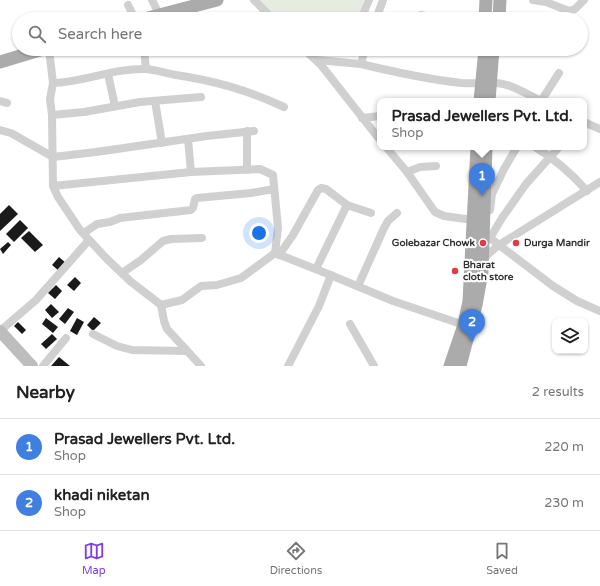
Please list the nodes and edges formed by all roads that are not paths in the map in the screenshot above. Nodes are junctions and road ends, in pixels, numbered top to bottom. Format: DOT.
graph roads {
  1 [pos="152,0"];
  2 [pos="217,0"];
  3 [pos="254,0"];
  4 [pos="369,0"];
  5 [pos="383,0"];
  6 [pos="486,0"];
  7 [pos="495,0"];
  8 [pos="500,0"];
  9 [pos="533,0"];
  10 [pos="584,0"];
  11 [pos="128,5"];
  12 [pos="132,12"];
  13 [pos="158,12"];
  14 [pos="174,12"];
  15 [pos="266,12"];
  16 [pos="364,12"];
  17 [pos="379,12"];
  18 [pos="485,12"];
  19 [pos="494,12"];
  20 [pos="499,12"];
  21 [pos="20,56"];
  22 [pos="50,56"];
  23 [pos="145,56"];
  24 [pos="312,56"];
  25 [pos="363,56"];
  26 [pos="491,56"];
  27 [pos="491,56"];
  28 [pos="317,60"];
  29 [pos="1,62"];
  30 [pos="360,64"];
  31 [pos="146,69"];
  32 [pos="560,73"];
  33 [pos="108,74"];
  34 [pos="52,83"];
  35 [pos="489,83"];
  36 [pos="201,97"];
  37 [pos="482,98"];
  38 [pos="489,98"];
  39 [pos="493,98"];
  40 [pos="535,98"];
  41 [pos="543,98"];
  42 [pos="155,100"];
  43 [pos="115,106"];
  44 [pos="284,107"];
  45 [pos="52,115"];
  46 [pos="377,116"];
  47 [pos="362,118"];
  48 [pos="587,124"];
  49 [pos="0,130"];
  50 [pos="600,130"];
  51 [pos="377,136"];
  52 [pos="188,139"];
  53 [pos="162,143"];
  54 [pos="389,150"];
  55 [pos="477,150"];
  56 [pos="486,150"];
  57 [pos="489,150"];
  58 [pos="515,150"];
  59 [pos="540,150"];
  60 [pos="556,150"];
  61 [pos="551,156"];
  62 [pos="54,157"];
  63 [pos="436,166"];
  64 [pos="247,170"];
  65 [pos="191,172"];
  66 [pos="407,172"];
  67 [pos="600,182"];
  68 [pos="53,186"];
  69 [pos="274,189"];
  70 [pos="586,191"];
  71 [pos="347,204"];
  72 [pos="371,213"];
  73 [pos="397,213"];
  74 [pos="477,217"];
  75 [pos="86,236"];
  76 [pos="488,237"];
  77 [pos="202,238"];
  78 [pos="499,245"];
  79 [pos="277,254"];
  80 [pos="487,255"];
  81 [pos="472,268"];
  82 [pos="316,269"];
  83 [pos="122,273"];
  84 [pos="331,275"];
  85 [pos="358,286"];
  86 [pos="161,305"];
  87 [pos="600,311"];
  88 [pos="350,324"];
  89 [pos="470,328"];
  90 [pos="0,331"];
  91 [pos="93,334"];
  92 [pos="66,338"];
  93 [pos="0,343"];
  94 [pos="186,351"];
  95 [pos="20,366"];
  96 [pos="32,366"];
  97 [pos="43,366"];
  98 [pos="202,366"];
  99 [pos="288,366"];
  100 [pos="374,366"];
  101 [pos="450,366"];
  102 [pos="460,366"];
  103 [pos="466,366"];
  1 -- 13 [label="street"];
  2 -- 14 [label="main road"];
  3 -- 15 [label="street"];
  4 -- 16 [label="street"];
  5 -- 17 [label="street"];
  6 -- 18 [label="main road"];
  7 -- 19 [label="main road"];
  8 -- 20 [label="main road"];
  9 -- 10 [label="street"];
  11 -- 12 [label="street"];
  21 -- 29 [label="main road"];
  22 -- 34 [label="street"];
  23 -- 31 [label="street"];
  24 -- 28 [label="street"];
  25 -- 30 [label="street"];
  26 -- 35 [label="main road"];
  27 -- 38 [label="main road, bridge"];
  28 -- 30 [label="street"];
  28 -- 47 [label="street"];
  30 -- 35 [label="street"];
  31 -- 33 [label="street"];
  31 -- 44 [label="street"];
  32 -- 41 [label="street"];
  33 -- 34 [label="street"];
  33 -- 43 [label="street"];
  34 -- 45 [label="street"];
  35 -- 37 [label="main road"];
  35 -- 39 [label="main road"];
  35 -- 40 [label="street"];
  36 -- 42 [label="street"];
  42 -- 43 [label="street"];
  42 -- 53 [label="street"];
  43 -- 45 [label="street"];
  45 -- 62 [label="street"];
  46 -- 47 [label="street"];
  47 -- 51 [label="street"];
  48 -- 50 [label="street"];
  49 -- 62 [label="street"];
  52 -- 53 [label="street"];
  52 -- 64 [label="street"];
  52 -- 65 [label="street"];
  53 -- 62 [label="street"];
  54 -- 66 [label="street"];
  55 -- 74 [label="main road"];
  56 -- 102 [label="main road, bridge"];
  57 -- 74 [label="main road"];
  58 -- 74 [label="street"];
  59 -- 61 [label="street"];
  60 -- 61 [label="street"];
  61 -- 70 [label="street"];
  61 -- 76 [label="street"];
  62 -- 68 [label="street"];
  63 -- 66 [label="street"];
  64 -- 65 [label="street"];
  64 -- 69 [label="street"];
  65 -- 68 [label="street"];
  66 -- 74 [label="street"];
  67 -- 70 [label="street"];
  68 -- 75 [label="street"];
  69 -- 75 [label="street"];
  69 -- 79 [label="street"];
  70 -- 78 [label="street"];
  71 -- 72 [label="street"];
  71 -- 79 [label="street"];
  71 -- 82 [label="street"];
  73 -- 85 [label="street"];
  74 -- 76 [label="main road"];
  74 -- 76 [label="street"];
  74 -- 81 [label="main road"];
  75 -- 83 [label="street"];
  75 -- 90 [label="street"];
  76 -- 78 [label="street"];
  76 -- 80 [label="main road"];
  77 -- 83 [label="street"];
  78 -- 80 [label="street"];
  78 -- 87 [label="street"];
  79 -- 82 [label="street"];
  79 -- 86 [label="street"];
  80 -- 81 [label="street"];
  80 -- 89 [label="main road"];
  81 -- 89 [label="main road"];
  82 -- 84 [label="street"];
  83 -- 86 [label="street"];
  84 -- 85 [label="street"];
  84 -- 99 [label="street"];
  85 -- 89 [label="street"];
  86 -- 94 [label="street"];
  88 -- 100 [label="street"];
  89 -- 101 [label="main road"];
  89 -- 103 [label="main road"];
  90 -- 96 [label="main road"];
  91 -- 94 [label="street"];
  92 -- 97 [label="street"];
  93 -- 95 [label="main road"];
  94 -- 98 [label="street"];
}
